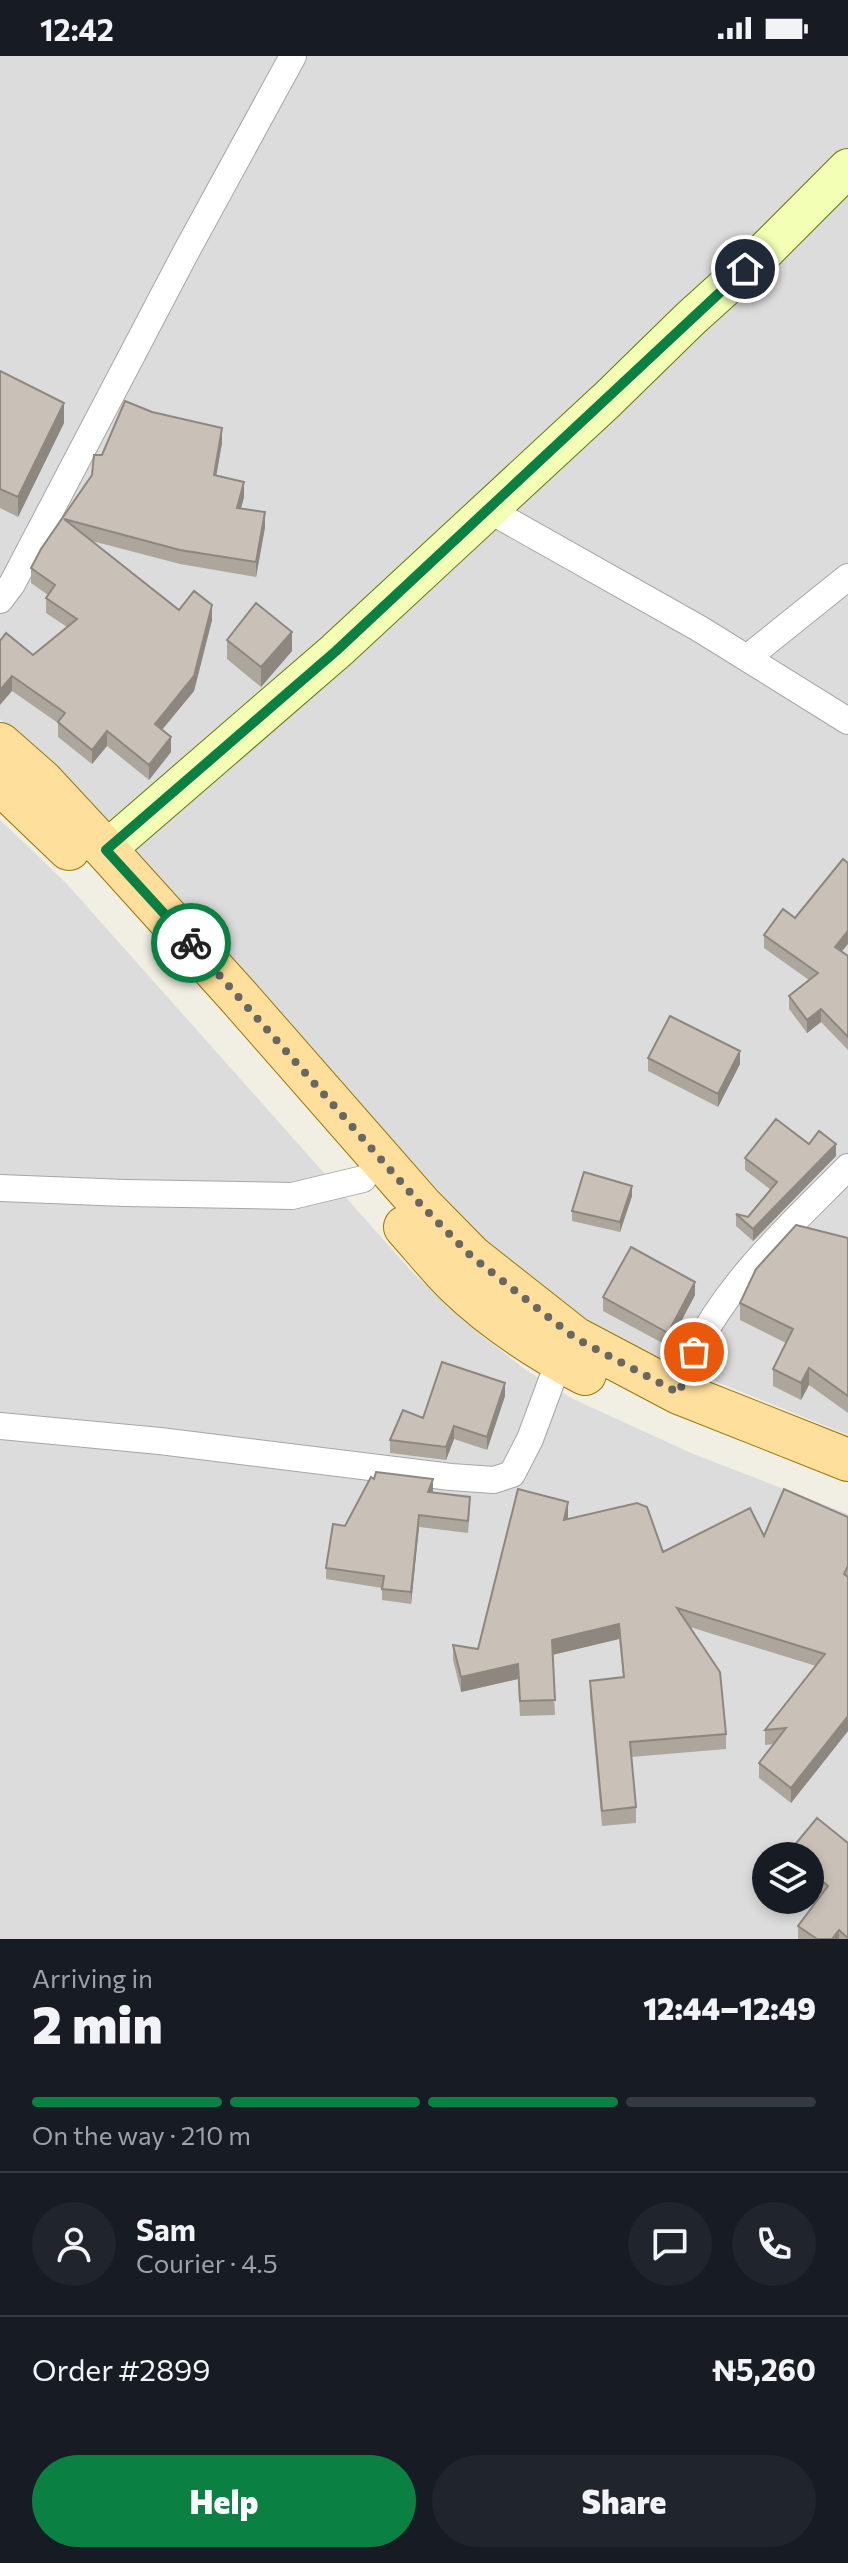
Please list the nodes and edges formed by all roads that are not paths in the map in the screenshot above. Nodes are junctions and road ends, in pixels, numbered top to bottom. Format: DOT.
graph roads {
  1 [pos="293,56"];
  2 [pos="848,168"];
  3 [pos="489,510"];
  4 [pos="848,577"];
  5 [pos="0,600"];
  6 [pos="747,658"];
  7 [pos="848,721"];
  8 [pos="0,744"];
  9 [pos="0,783"];
  10 [pos="106,850"];
  11 [pos="848,1167"];
  12 [pos="363,1179"];
  13 [pos="0,1188"];
  14 [pos="559,1361"];
  15 [pos="679,1393"];
  16 [pos="0,1426"];
  17 [pos="848,1460"];
  18 [pos="848,1490"];
  1 -- 5 [label="street"];
  2 -- 3 [label="street"];
  3 -- 6 [label="street"];
  3 -- 10 [label="street"];
  4 -- 6 [label="street"];
  6 -- 7 [label="street"];
  8 -- 10 [label="main road"];
  9 -- 12 [label="main road"];
  10 -- 15 [label="main road"];
  11 -- 15 [label="street"];
  12 -- 13 [label="street"];
  12 -- 14 [label="main road"];
  14 -- 16 [label="street"];
  14 -- 18 [label="main road"];
  15 -- 17 [label="main road"];
}
